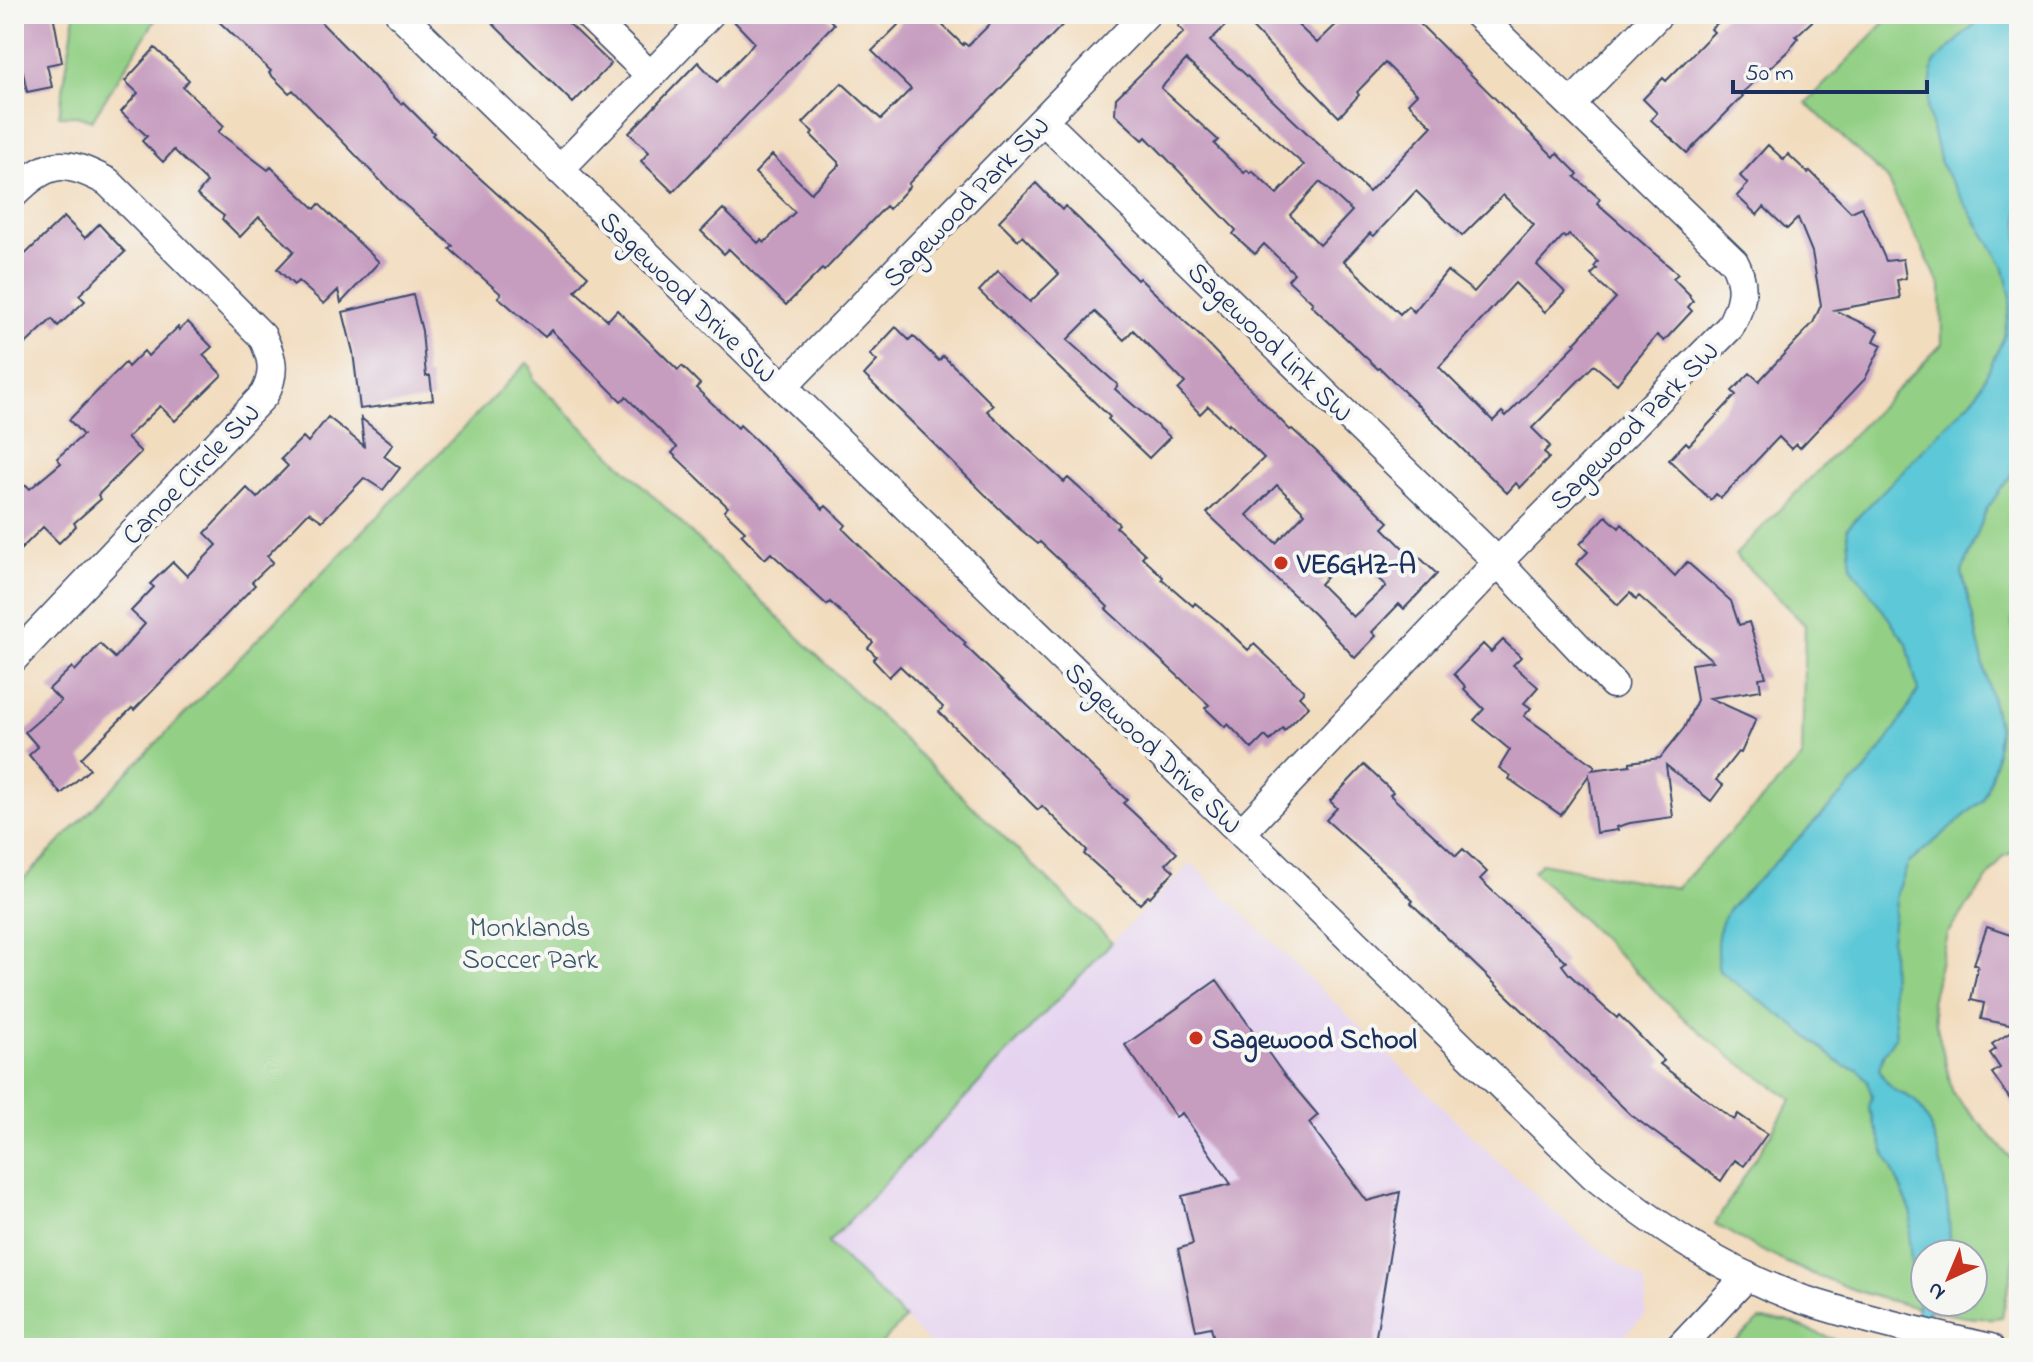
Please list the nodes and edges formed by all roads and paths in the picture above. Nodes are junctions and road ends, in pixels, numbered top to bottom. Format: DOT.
graph roads {
  1 [pos="400,14"];
  2 [pos="587,14"];
  3 [pos="710,14"];
  4 [pos="1146,14"];
  5 [pos="1477,14"];
  6 [pos="1659,14"];
  7 [pos="651,76"];
  8 [pos="1572,103"];
  9 [pos="1043,120"];
  10 [pos="559,170"];
  11 [pos="14,194"];
  12 [pos="783,387"];
  13 [pos="1498,562"];
  14 [pos="14,658"];
  15 [pos="1613,684"];
  16 [pos="1242,832"];
  17 [pos="1747,1276"];
  18 [pos="1985,1347"];
  19 [pos="1679,1348"];
  1 -- 10 [label="street, Sagewood Drive SW"];
  2 -- 7 [label="street"];
  3 -- 7 [label="street"];
  4 -- 9 [label="street, Sagewood Park SW"];
  5 -- 8 [label="street, Sagewood Park SW"];
  6 -- 8 [label="street"];
  7 -- 10 [label="street"];
  8 -- 13 [label="street, Sagewood Park SW"];
  9 -- 12 [label="street, Sagewood Park SW"];
  9 -- 13 [label="street, Sagewood Link SW"];
  10 -- 12 [label="street, Sagewood Drive SW"];
  11 -- 14 [label="street, Canoe Circle SW"];
  12 -- 16 [label="street, Sagewood Drive SW"];
  13 -- 15 [label="street, Sagewood Link SW"];
  13 -- 16 [label="street, Sagewood Park SW"];
  16 -- 17 [label="street, Sagewood Drive SW"];
  17 -- 18 [label="street, Sagewood Drive SW"];
  17 -- 19 [label="street"];
}
